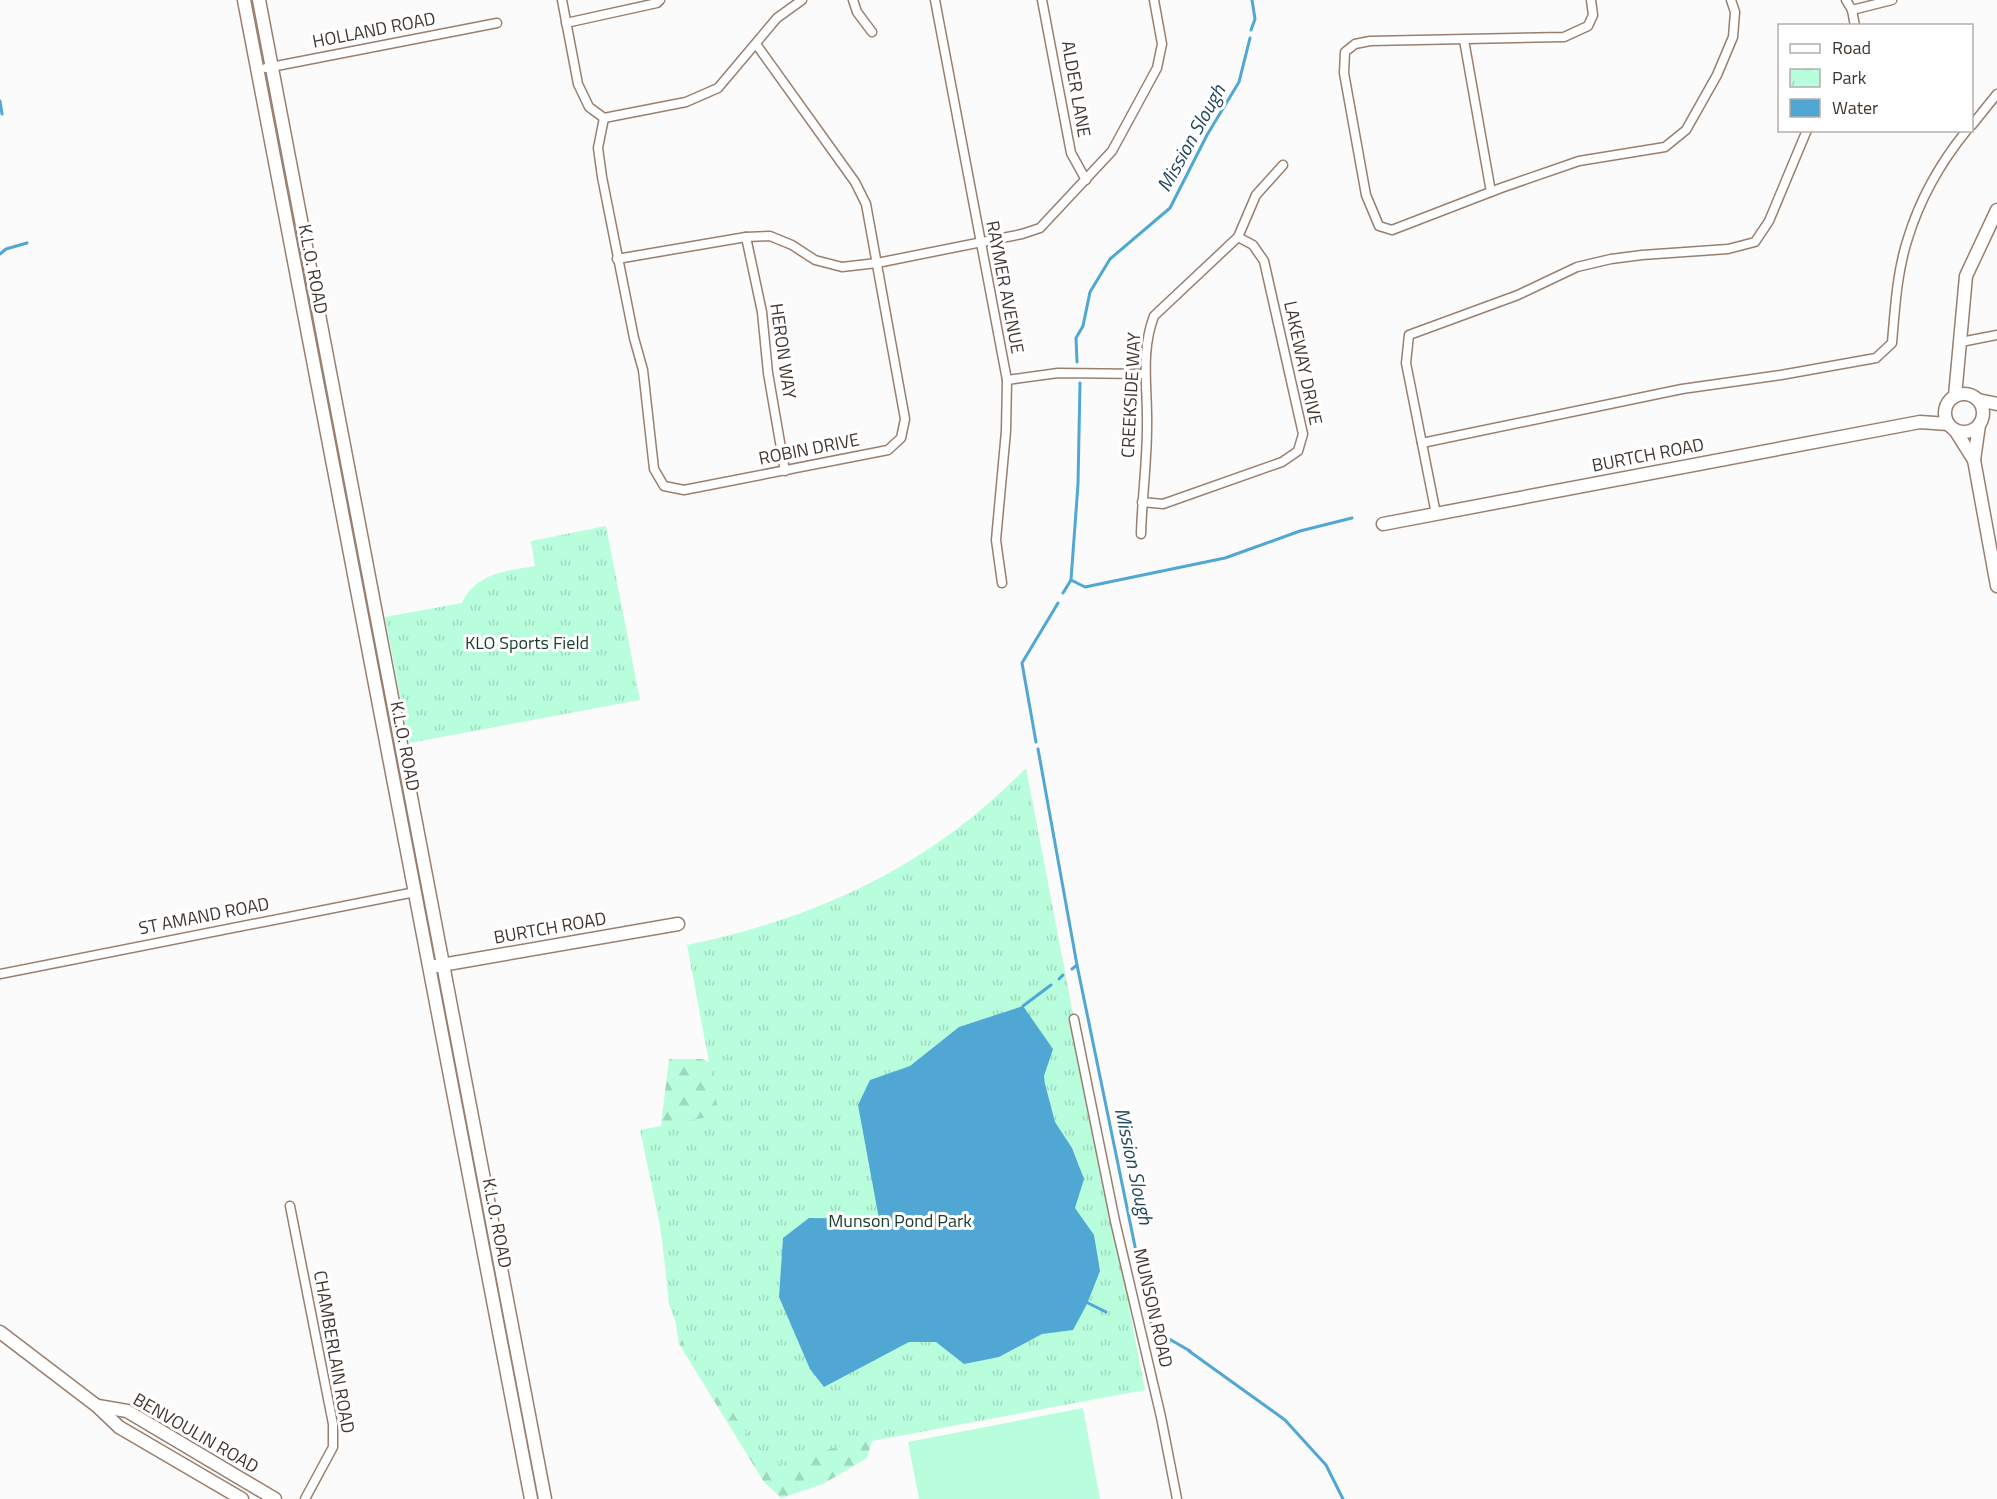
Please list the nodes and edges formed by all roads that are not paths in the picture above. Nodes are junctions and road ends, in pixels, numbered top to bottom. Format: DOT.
graph roads {
  1 [pos="244,0"];
  2 [pos="259,0"];
  3 [pos="562,0"];
  4 [pos="660,0"];
  5 [pos="802,0"];
  6 [pos="853,0"];
  7 [pos="935,0"];
  8 [pos="1042,0"];
  9 [pos="1154,0"];
  10 [pos="1591,0"];
  11 [pos="1731,0"];
  12 [pos="1846,0"];
  13 [pos="1892,0"];
  14 [pos="1852,10"];
  15 [pos="498,23"];
  16 [pos="566,23"];
  17 [pos="1855,24"];
  18 [pos="872,32"];
  19 [pos="1464,40"];
  20 [pos="756,44"];
  21 [pos="272,67"];
  22 [pos="257,70"];
  23 [pos="1997,94"];
  24 [pos="604,118"];
  25 [pos="1973,123"];
  26 [pos="1806,132"];
  27 [pos="1965,132"];
  28 [pos="1283,165"];
  29 [pos="1086,180"];
  30 [pos="1491,192"];
  31 [pos="1997,210"];
  32 [pos="746,237"];
  33 [pos="1238,237"];
  34 [pos="980,242"];
  35 [pos="617,259"];
  36 [pos="877,263"];
  37 [pos="1997,335"];
  38 [pos="1961,342"];
  39 [pos="1959,366"];
  40 [pos="1145,375"];
  41 [pos="1006,380"];
  42 [pos="1956,396"];
  43 [pos="1976,398"];
  44 [pos="1997,404"];
  45 [pos="1946,407"];
  46 [pos="1997,412"];
  47 [pos="1920,422"];
  48 [pos="1982,422"];
  49 [pos="1952,427"];
  50 [pos="1422,443"];
  51 [pos="1974,460"];
  52 [pos="785,471"];
  53 [pos="1142,502"];
  54 [pos="1436,514"];
  55 [pos="1383,524"];
  56 [pos="1141,534"];
  57 [pos="1002,583"];
  58 [pos="1997,586"];
  59 [pos="414,892"];
  60 [pos="678,924"];
  61 [pos="443,965"];
  62 [pos="429,967"];
  63 [pos="0,974"];
  64 [pos="1074,1018"];
  65 [pos="290,1206"];
  66 [pos="0,1332"];
  67 [pos="97,1406"];
  68 [pos="242,1499"];
  69 [pos="274,1499"];
  70 [pos="305,1499"];
  71 [pos="531,1499"];
  72 [pos="545,1499"];
  73 [pos="1177,1499"];
  1 -- 22 [label="main road, K.L.O. ROAD"];
  2 -- 21 [label="main road, K.L.O. ROAD"];
  3 -- 16 [label="street"];
  4 -- 16 [label="street"];
  5 -- 20 [label="street"];
  6 -- 18 [label="street"];
  7 -- 34 [label="street, RAYMER AVENUE"];
  8 -- 29 [label="street, ALDER LANE"];
  9 -- 29 [label="street"];
  10 -- 19 [label="street"];
  11 -- 30 [label="street"];
  12 -- 14 [label="street"];
  13 -- 14 [label="street"];
  14 -- 17 [label="street"];
  15 -- 21 [label="street, HOLLAND ROAD"];
  16 -- 24 [label="street"];
  19 -- 30 [label="street"];
  19 -- 30 [label="street"];
  20 -- 24 [label="street"];
  20 -- 36 [label="street, ROBIN DRIVE"];
  21 -- 22 [label="street, HOLLAND ROAD"];
  21 -- 61 [label="main road, K.L.O. ROAD"];
  22 -- 59 [label="main road, K.L.O. ROAD"];
  23 -- 25 [label="street"];
  24 -- 35 [label="street, ROBIN DRIVE"];
  26 -- 50 [label="street"];
  27 -- 50 [label="street"];
  28 -- 33 [label="street, CREEKSIDE WAY"];
  29 -- 34 [label="street"];
  31 -- 38 [label="main road"];
  32 -- 35 [label="street"];
  32 -- 36 [label="street"];
  32 -- 52 [label="street, HERON WAY"];
  33 -- 40 [label="street, CREEKSIDE WAY"];
  33 -- 53 [label="street, LAKEWAY DRIVE"];
  34 -- 36 [label="street"];
  34 -- 41 [label="street, RAYMER AVENUE"];
  35 -- 52 [label="street, ROBIN DRIVE"];
  36 -- 52 [label="street, ROBIN DRIVE"];
  37 -- 38 [label="street"];
  38 -- 39 [label="main road"];
  39 -- 42 [label="main road"];
  39 -- 43 [label="main road"];
  40 -- 41 [label="street"];
  40 -- 53 [label="street, CREEKSIDE WAY"];
  41 -- 57 [label="street, RAYMER AVENUE"];
  42 -- 43 [label="main road"];
  42 -- 45 [label="main road"];
  43 -- 44 [label="main road"];
  43 -- 48 [label="main road"];
  45 -- 47 [label="main road, BURTCH ROAD"];
  45 -- 49 [label="main road"];
  46 -- 48 [label="main road"];
  47 -- 49 [label="main road, BURTCH ROAD"];
  47 -- 54 [label="main road, BURTCH ROAD"];
  48 -- 49 [label="main road"];
  48 -- 51 [label="main road"];
  49 -- 51 [label="main road"];
  50 -- 54 [label="street"];
  51 -- 58 [label="main road"];
  53 -- 56 [label="street, CREEKSIDE WAY"];
  54 -- 55 [label="main road, BURTCH ROAD"];
  59 -- 62 [label="main road, K.L.O. ROAD"];
  59 -- 63 [label="street, ST AMAND ROAD"];
  60 -- 61 [label="main road, BURTCH ROAD"];
  61 -- 62 [label="main road, BURTCH ROAD"];
  61 -- 72 [label="main road, K.L.O. ROAD"];
  62 -- 71 [label="main road, K.L.O. ROAD"];
  64 -- 73 [label="street, MUNSON ROAD"];
  65 -- 70 [label="street, CHAMBERLAIN ROAD"];
  66 -- 67 [label="main road, BENVOULIN ROAD"];
  67 -- 68 [label="main road, BENVOULIN ROAD"];
  67 -- 69 [label="main road, BENVOULIN ROAD"];
}
